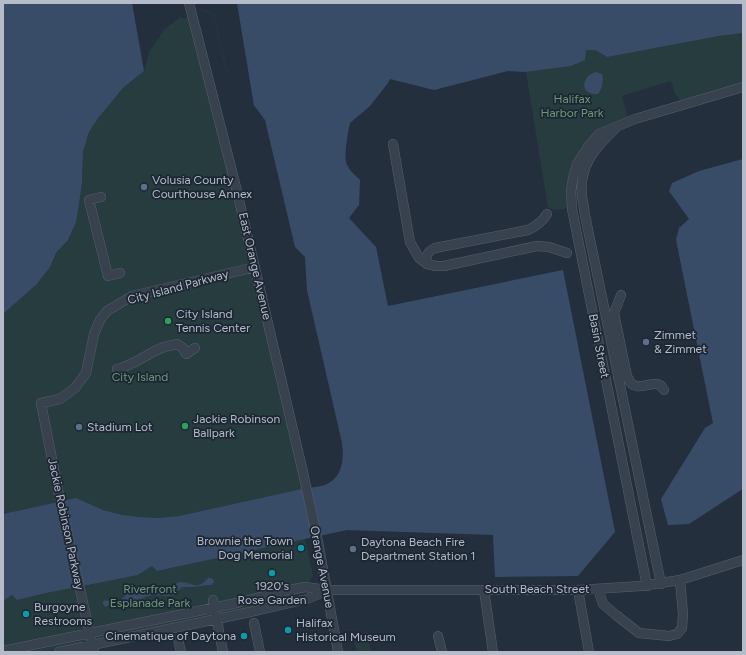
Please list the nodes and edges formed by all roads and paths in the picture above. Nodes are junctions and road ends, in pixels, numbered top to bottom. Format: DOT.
graph roads {
  1 [pos="190,3"];
  2 [pos="743,87"];
  3 [pos="619,126"];
  4 [pos="393,144"];
  5 [pos="101,197"];
  6 [pos="584,207"];
  7 [pos="572,209"];
  8 [pos="547,214"];
  9 [pos="567,253"];
  10 [pos="428,264"];
  11 [pos="255,267"];
  12 [pos="596,269"];
  13 [pos="585,272"];
  14 [pos="120,273"];
  15 [pos="621,295"];
  16 [pos="614,333"];
  17 [pos="598,337"];
  18 [pos="195,348"];
  19 [pos="117,369"];
  20 [pos="621,377"];
  21 [pos="606,379"];
  22 [pos="664,390"];
  23 [pos="41,403"];
  24 [pos="636,466"];
  25 [pos="624,469"];
  26 [pos="305,483"];
  27 [pos="743,560"];
  28 [pos="680,580"];
  29 [pos="661,584"];
  30 [pos="647,586"];
  31 [pos="598,589"];
  32 [pos="327,590"];
  33 [pos="484,590"];
  34 [pos="578,590"];
  35 [pos="214,604"];
  36 [pos="217,619"];
  37 [pos="254,623"];
  38 [pos="90,633"];
  39 [pos="438,636"];
  40 [pos="178,639"];
  41 [pos="93,649"];
  42 [pos="3,652"];
  43 [pos="59,652"];
  44 [pos="181,652"];
  45 [pos="223,652"];
  46 [pos="260,652"];
  47 [pos="338,652"];
  48 [pos="442,652"];
  49 [pos="493,652"];
  50 [pos="589,652"];
  1 -- 11 [label="street, East Orange Avenue"];
  2 -- 3 [label="street, Basin Street"];
  3 -- 6 [label="street, Basin Street"];
  3 -- 7 [label="street, Basin Street"];
  4 -- 10 [label="street"];
  5 -- 14 [label="street"];
  6 -- 7 [label="street"];
  6 -- 12 [label="street, Basin Street"];
  7 -- 13 [label="street, Basin Street"];
  8 -- 10 [label="street"];
  9 -- 10 [label="street"];
  11 -- 23 [label="street, City Island Parkway"];
  11 -- 26 [label="street, East Orange Avenue"];
  12 -- 13 [label="street"];
  12 -- 16 [label="street, Basin Street"];
  13 -- 17 [label="street, Basin Street"];
  15 -- 16 [label="street"];
  16 -- 17 [label="street"];
  16 -- 20 [label="street, Basin Street"];
  17 -- 21 [label="street, Basin Street"];
  18 -- 19 [label="street"];
  20 -- 21 [label="street"];
  20 -- 22 [label="street"];
  20 -- 24 [label="street, Basin Street"];
  21 -- 25 [label="street, Basin Street"];
  23 -- 38 [label="street, Jackie Robinson Parkway"];
  24 -- 25 [label="street"];
  24 -- 29 [label="street, Basin Street"];
  25 -- 30 [label="street, Basin Street"];
  26 -- 32 [label="street, Orange Avenue"];
  27 -- 28 [label="street, South Beach Street"];
  28 -- 29 [label="street, South Beach Street"];
  28 -- 31 [label="street"];
  29 -- 30 [label="street, South Beach Street"];
  30 -- 31 [label="street, South Beach Street"];
  31 -- 34 [label="street, South Beach Street"];
  32 -- 33 [label="street, South Beach Street"];
  32 -- 35 [label="street, South Beach Street"];
  32 -- 36 [label="street, South Beach Street"];
  32 -- 47 [label="street, Orange Avenue"];
  33 -- 34 [label="street, South Beach Street"];
  33 -- 49 [label="street"];
  34 -- 50 [label="street"];
  35 -- 36 [label="street"];
  35 -- 38 [label="street, South Beach Street"];
  36 -- 41 [label="street, South Beach Street"];
  36 -- 45 [label="street"];
  37 -- 46 [label="street"];
  38 -- 41 [label="street, Jackie Robinson Parkway"];
  38 -- 42 [label="street, South Beach Street"];
  39 -- 48 [label="street"];
  40 -- 44 [label="street"];
  41 -- 43 [label="street, South Beach Street"];
}
